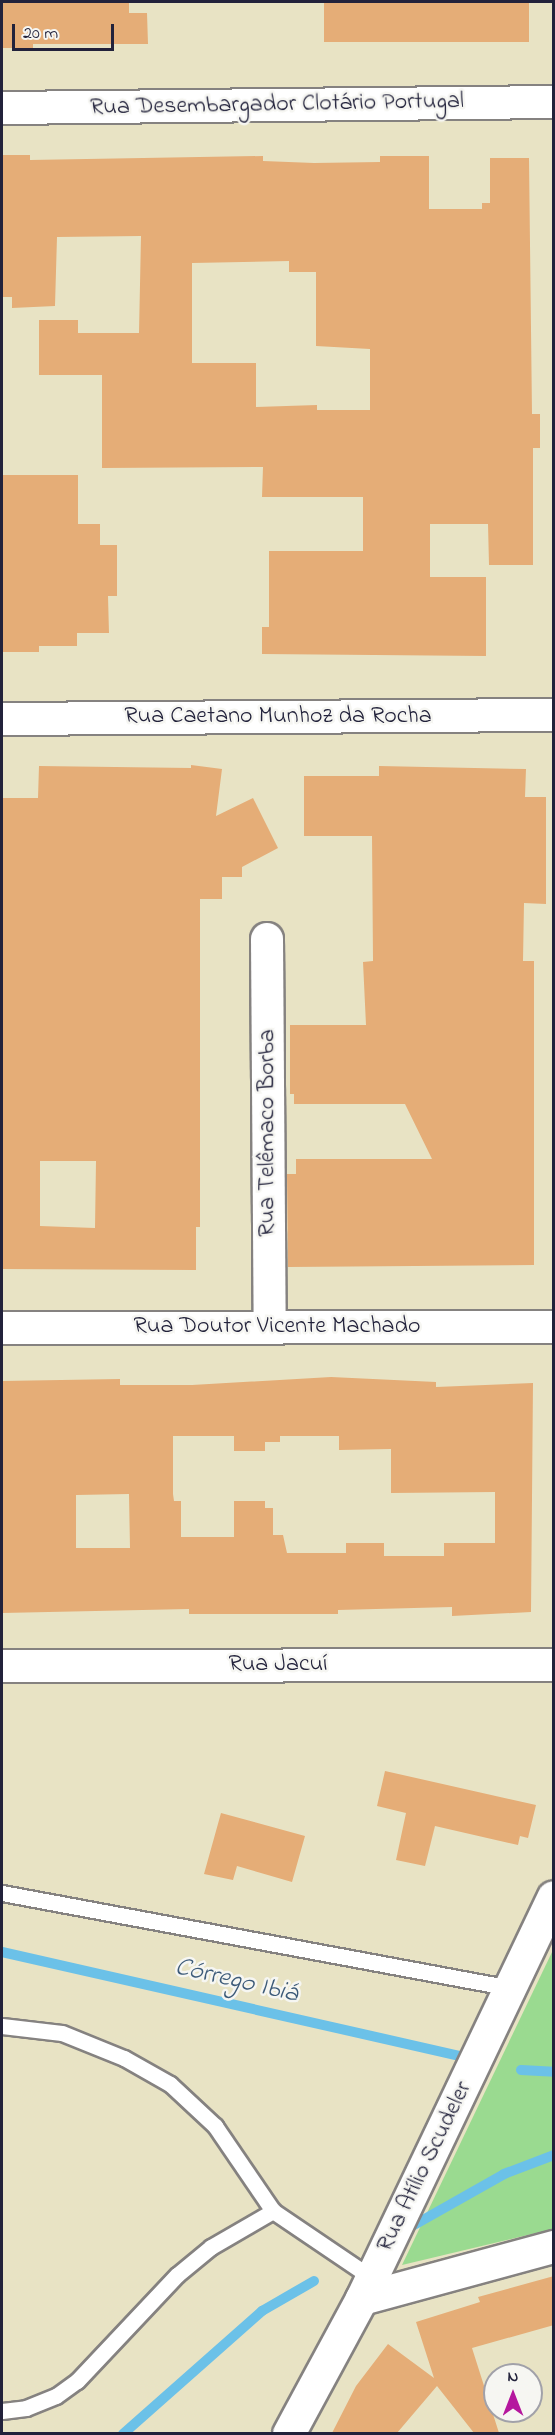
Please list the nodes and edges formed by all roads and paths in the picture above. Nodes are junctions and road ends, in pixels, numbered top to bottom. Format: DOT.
graph roads {
  1 [pos="554,102"];
  2 [pos="2,108"];
  3 [pos="554,715"];
  4 [pos="2,718"];
  5 [pos="267,939"];
  6 [pos="270,1327"];
  7 [pos="554,1327"];
  8 [pos="2,1328"];
  9 [pos="2,1665"];
  10 [pos="554,1665"];
  11 [pos="2,1893"];
  12 [pos="554,1897"];
  13 [pos="510,1988"];
  14 [pos="2,2026"];
  15 [pos="273,2211"];
  16 [pos="554,2247"];
  17 [pos="367,2288"];
  18 [pos="2,2411"];
  19 [pos="289,2433"];
  1 -- 2 [label="street, Rua Desembargador Clotário Portugal"];
  3 -- 4 [label="street, Rua Caetano Munhoz da Rocha"];
  5 -- 6 [label="street, Rua Telêmaco Borba"];
  6 -- 7 [label="street, Rua Doutor Vicente Machado"];
  6 -- 8 [label="street, Rua Doutor Vicente Machado"];
  9 -- 10 [label="street, Rua Jacuí"];
  11 -- 13 [label="lane"];
  12 -- 13 [label="street, Rua Atílio Scudeler"];
  13 -- 17 [label="street, Rua Atílio Scudeler"];
  14 -- 15 [label="lane"];
  15 -- 17 [label="lane"];
  15 -- 18 [label="lane"];
  16 -- 17 [label="street"];
  17 -- 19 [label="street, Rua Atílio Scudeler"];
}
